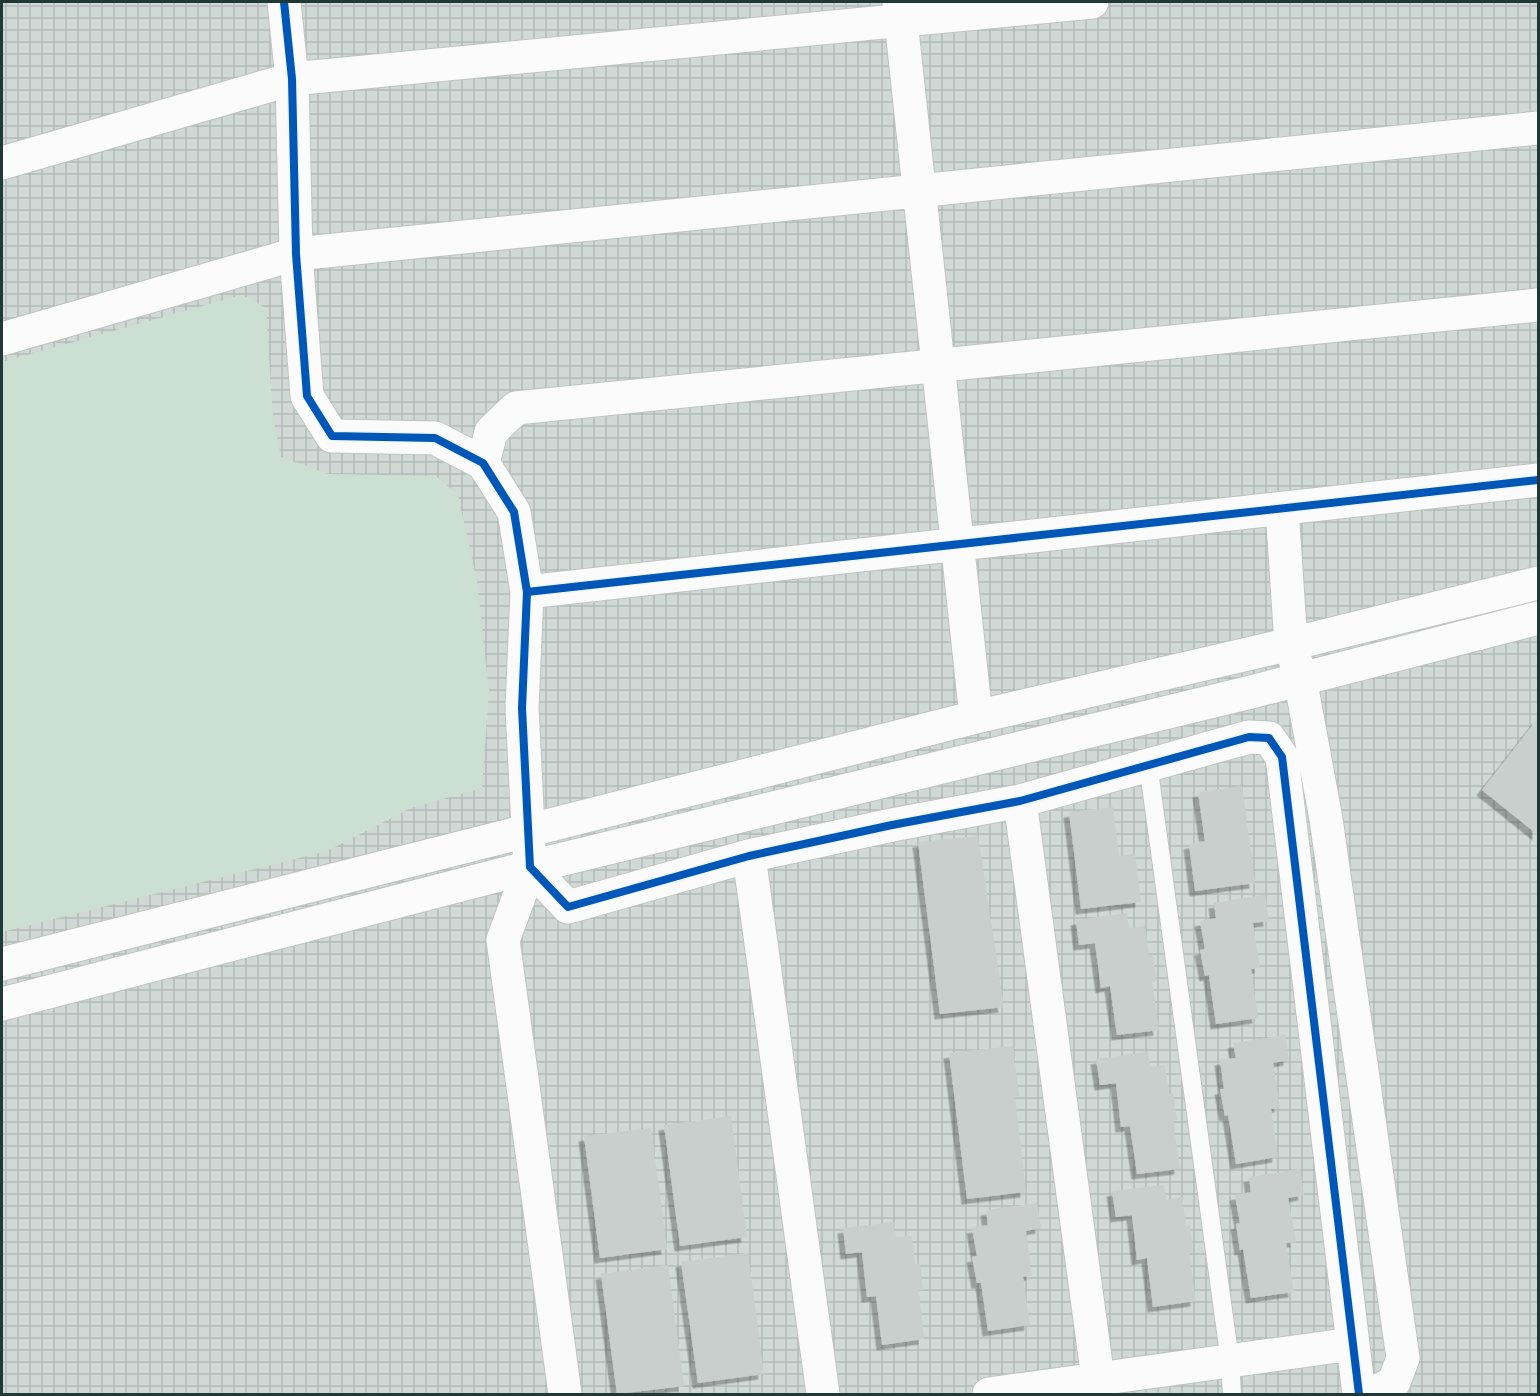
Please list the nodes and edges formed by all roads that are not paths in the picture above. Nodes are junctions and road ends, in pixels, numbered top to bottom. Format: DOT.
graph roads {
  1 [pos="284,2"];
  2 [pos="1092,2"];
  3 [pos="900,10"];
  4 [pos="292,79"];
  5 [pos="1539,128"];
  6 [pos="2,163"];
  7 [pos="919,191"];
  8 [pos="296,254"];
  9 [pos="1539,305"];
  10 [pos="2,339"];
  11 [pos="938,364"];
  12 [pos="483,463"];
  13 [pos="1539,480"];
  14 [pos="1282,509"];
  15 [pos="958,546"];
  16 [pos="1539,584"];
  17 [pos="528,592"];
  18 [pos="1539,618"];
  19 [pos="1291,644"];
  20 [pos="1300,678"];
  21 [pos="976,717"];
  22 [pos="1148,764"];
  23 [pos="1020,801"];
  24 [pos="528,830"];
  25 [pos="749,856"];
  26 [pos="530,867"];
  27 [pos="2,964"];
  28 [pos="2,1004"];
  29 [pos="1352,1344"];
  30 [pos="1403,1358"];
  31 [pos="1230,1361"];
  32 [pos="1100,1387"];
  33 [pos="565,1395"];
  34 [pos="823,1395"];
  35 [pos="989,1395"];
  36 [pos="1232,1395"];
  37 [pos="1359,1395"];
  38 [pos="1373,1395"];
  39 [pos="1408,1395"];
  1 -- 4 [label="street"];
  2 -- 3 [label="street"];
  3 -- 4 [label="street"];
  3 -- 7 [label="street"];
  4 -- 6 [label="street"];
  4 -- 8 [label="street"];
  5 -- 7 [label="street"];
  7 -- 8 [label="street"];
  7 -- 11 [label="street"];
  8 -- 10 [label="street"];
  8 -- 12 [label="street"];
  9 -- 11 [label="street"];
  11 -- 12 [label="street"];
  11 -- 15 [label="street"];
  12 -- 17 [label="street"];
  13 -- 14 [label="street"];
  14 -- 15 [label="street"];
  14 -- 19 [label="street"];
  15 -- 17 [label="street"];
  15 -- 21 [label="street"];
  16 -- 19 [label="street"];
  17 -- 24 [label="street"];
  18 -- 20 [label="street"];
  19 -- 20 [label="street"];
  19 -- 21 [label="street"];
  20 -- 26 [label="street"];
  20 -- 30 [label="street"];
  21 -- 24 [label="street"];
  22 -- 23 [label="street"];
  22 -- 29 [label="street"];
  22 -- 31 [label="lane"];
  23 -- 25 [label="street"];
  23 -- 32 [label="street"];
  24 -- 26 [label="street"];
  24 -- 27 [label="street"];
  25 -- 26 [label="street"];
  25 -- 34 [label="street"];
  26 -- 28 [label="street"];
  26 -- 33 [label="street"];
  29 -- 31 [label="street"];
  29 -- 37 [label="street"];
  30 -- 38 [label="street"];
  30 -- 39 [label="street"];
  31 -- 32 [label="street"];
  31 -- 36 [label="lane"];
  32 -- 35 [label="street"];
}
